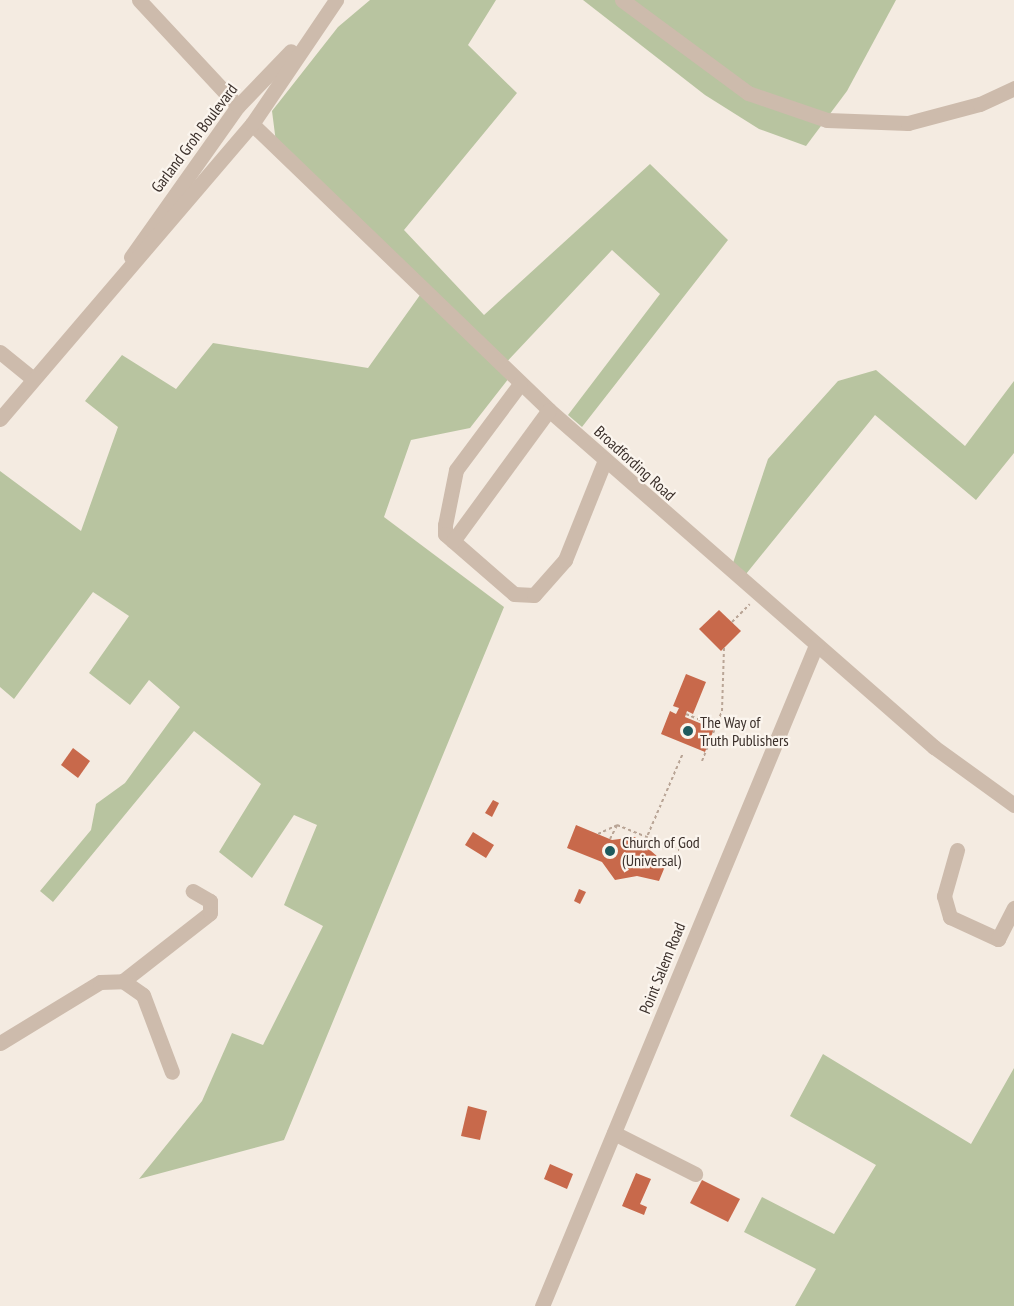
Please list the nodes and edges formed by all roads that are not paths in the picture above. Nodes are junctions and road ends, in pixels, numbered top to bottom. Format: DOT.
graph roads {
  1 [pos="139,0"];
  2 [pos="336,0"];
  3 [pos="622,0"];
  4 [pos="315,26"];
  5 [pos="282,60"];
  6 [pos="1014,88"];
  7 [pos="238,106"];
  8 [pos="252,124"];
  9 [pos="179,183"];
  10 [pos="115,282"];
  11 [pos="0,352"];
  12 [pos="32,378"];
  13 [pos="520,384"];
  14 [pos="549,410"];
  15 [pos="0,419"];
  16 [pos="605,460"];
  17 [pos="453,540"];
  18 [pos="816,645"];
  19 [pos="1014,805"];
  20 [pos="957,850"];
  21 [pos="193,891"];
  22 [pos="1014,908"];
  23 [pos="123,981"];
  24 [pos="0,1043"];
  25 [pos="172,1072"];
  26 [pos="614,1133"];
  27 [pos="695,1174"];
  28 [pos="542,1306"];
  1 -- 7 [label="street"];
  2 -- 4 [label="street, Garland Groh Boulevard"];
  3 -- 6 [label="street"];
  4 -- 5 [label="street, Garland Groh Boulevard"];
  4 -- 8 [label="street, Garland Groh Boulevard"];
  5 -- 7 [label="street, Garland Groh Boulevard"];
  5 -- 8 [label="street"];
  7 -- 9 [label="street, Garland Groh Boulevard"];
  8 -- 9 [label="street"];
  8 -- 10 [label="street, Garland Groh Boulevard"];
  8 -- 13 [label="street, Broadfording Road"];
  9 -- 10 [label="street, Garland Groh Boulevard"];
  10 -- 12 [label="street, Garland Groh Boulevard"];
  11 -- 12 [label="street"];
  12 -- 15 [label="street, Garland Groh Boulevard"];
  13 -- 14 [label="street, Broadfording Road"];
  13 -- 17 [label="street"];
  14 -- 16 [label="street, Broadfording Road"];
  14 -- 17 [label="street"];
  16 -- 17 [label="street"];
  16 -- 18 [label="street, Broadfording Road"];
  18 -- 19 [label="street, Broadfording Road"];
  18 -- 26 [label="street, Point Salem Road"];
  20 -- 22 [label="street"];
  21 -- 23 [label="street"];
  23 -- 24 [label="street"];
  23 -- 25 [label="street"];
  26 -- 27 [label="street"];
  26 -- 28 [label="street, Point Salem Road"];
}
